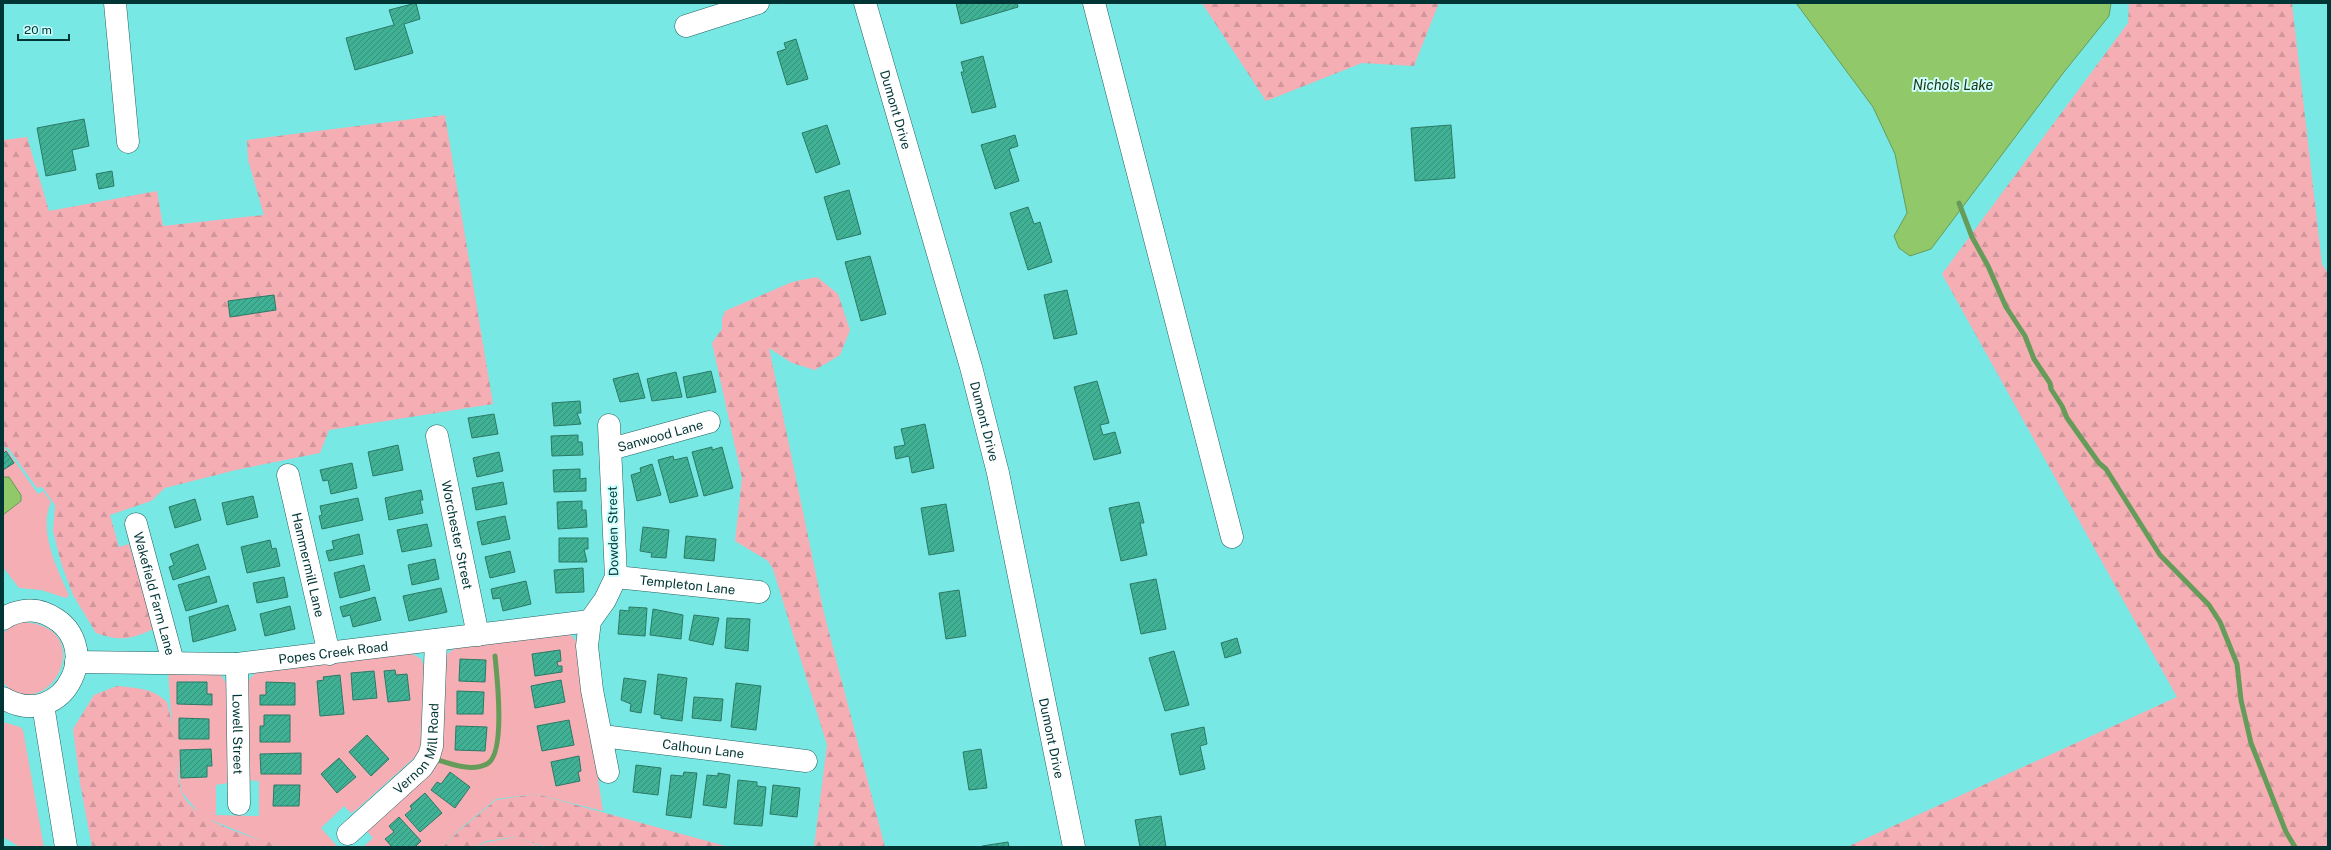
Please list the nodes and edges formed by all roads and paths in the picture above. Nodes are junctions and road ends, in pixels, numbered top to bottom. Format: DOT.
graph roads {
  1 [pos="115,3"];
  2 [pos="758,3"];
  3 [pos="865,3"];
  4 [pos="1094,3"];
  5 [pos="686,26"];
  6 [pos="128,142"];
  7 [pos="709,422"];
  8 [pos="609,425"];
  9 [pos="437,436"];
  10 [pos="611,449"];
  11 [pos="288,475"];
  12 [pos="136,524"];
  13 [pos="1232,537"];
  14 [pos="616,577"];
  15 [pos="759,592"];
  16 [pos="4,615"];
  17 [pos="590,621"];
  18 [pos="478,635"];
  19 [pos="436,640"];
  20 [pos="329,654"];
  21 [pos="76,662"];
  22 [pos="173,662"];
  23 [pos="237,664"];
  24 [pos="3,698"];
  25 [pos="43,704"];
  26 [pos="602,736"];
  27 [pos="806,761"];
  28 [pos="608,772"];
  29 [pos="239,804"];
  30 [pos="348,834"];
  31 [pos="66,847"];
  32 [pos="1074,847"];
  1 -- 6 [label="street"];
  2 -- 5 [label="street"];
  3 -- 32 [label="street, Dumont Drive"];
  4 -- 13 [label="street"];
  7 -- 10 [label="street, Sanwood Lane"];
  8 -- 10 [label="street, Dowden Street"];
  9 -- 18 [label="street, Worchester Street"];
  10 -- 14 [label="street, Dowden Street"];
  11 -- 20 [label="street, Hammermill Lane"];
  12 -- 22 [label="street, Wakefield Farm Lane"];
  14 -- 15 [label="street, Templeton Lane"];
  14 -- 17 [label="street, Dowden Street"];
  16 -- 21 [label="street"];
  17 -- 18 [label="street, Popes Creek Road"];
  17 -- 26 [label="street, Dowden Street"];
  18 -- 19 [label="street, Popes Creek Road"];
  19 -- 20 [label="street, Popes Creek Road"];
  19 -- 30 [label="street, Vernon Mill Road"];
  20 -- 23 [label="street, Popes Creek Road"];
  21 -- 22 [label="street, Popes Creek Road"];
  21 -- 25 [label="street"];
  22 -- 23 [label="street, Popes Creek Road"];
  23 -- 29 [label="street, Lowell Street"];
  24 -- 25 [label="street"];
  25 -- 31 [label="street"];
  26 -- 27 [label="street, Calhoun Lane"];
  26 -- 28 [label="street, Dowden Street"];
}
